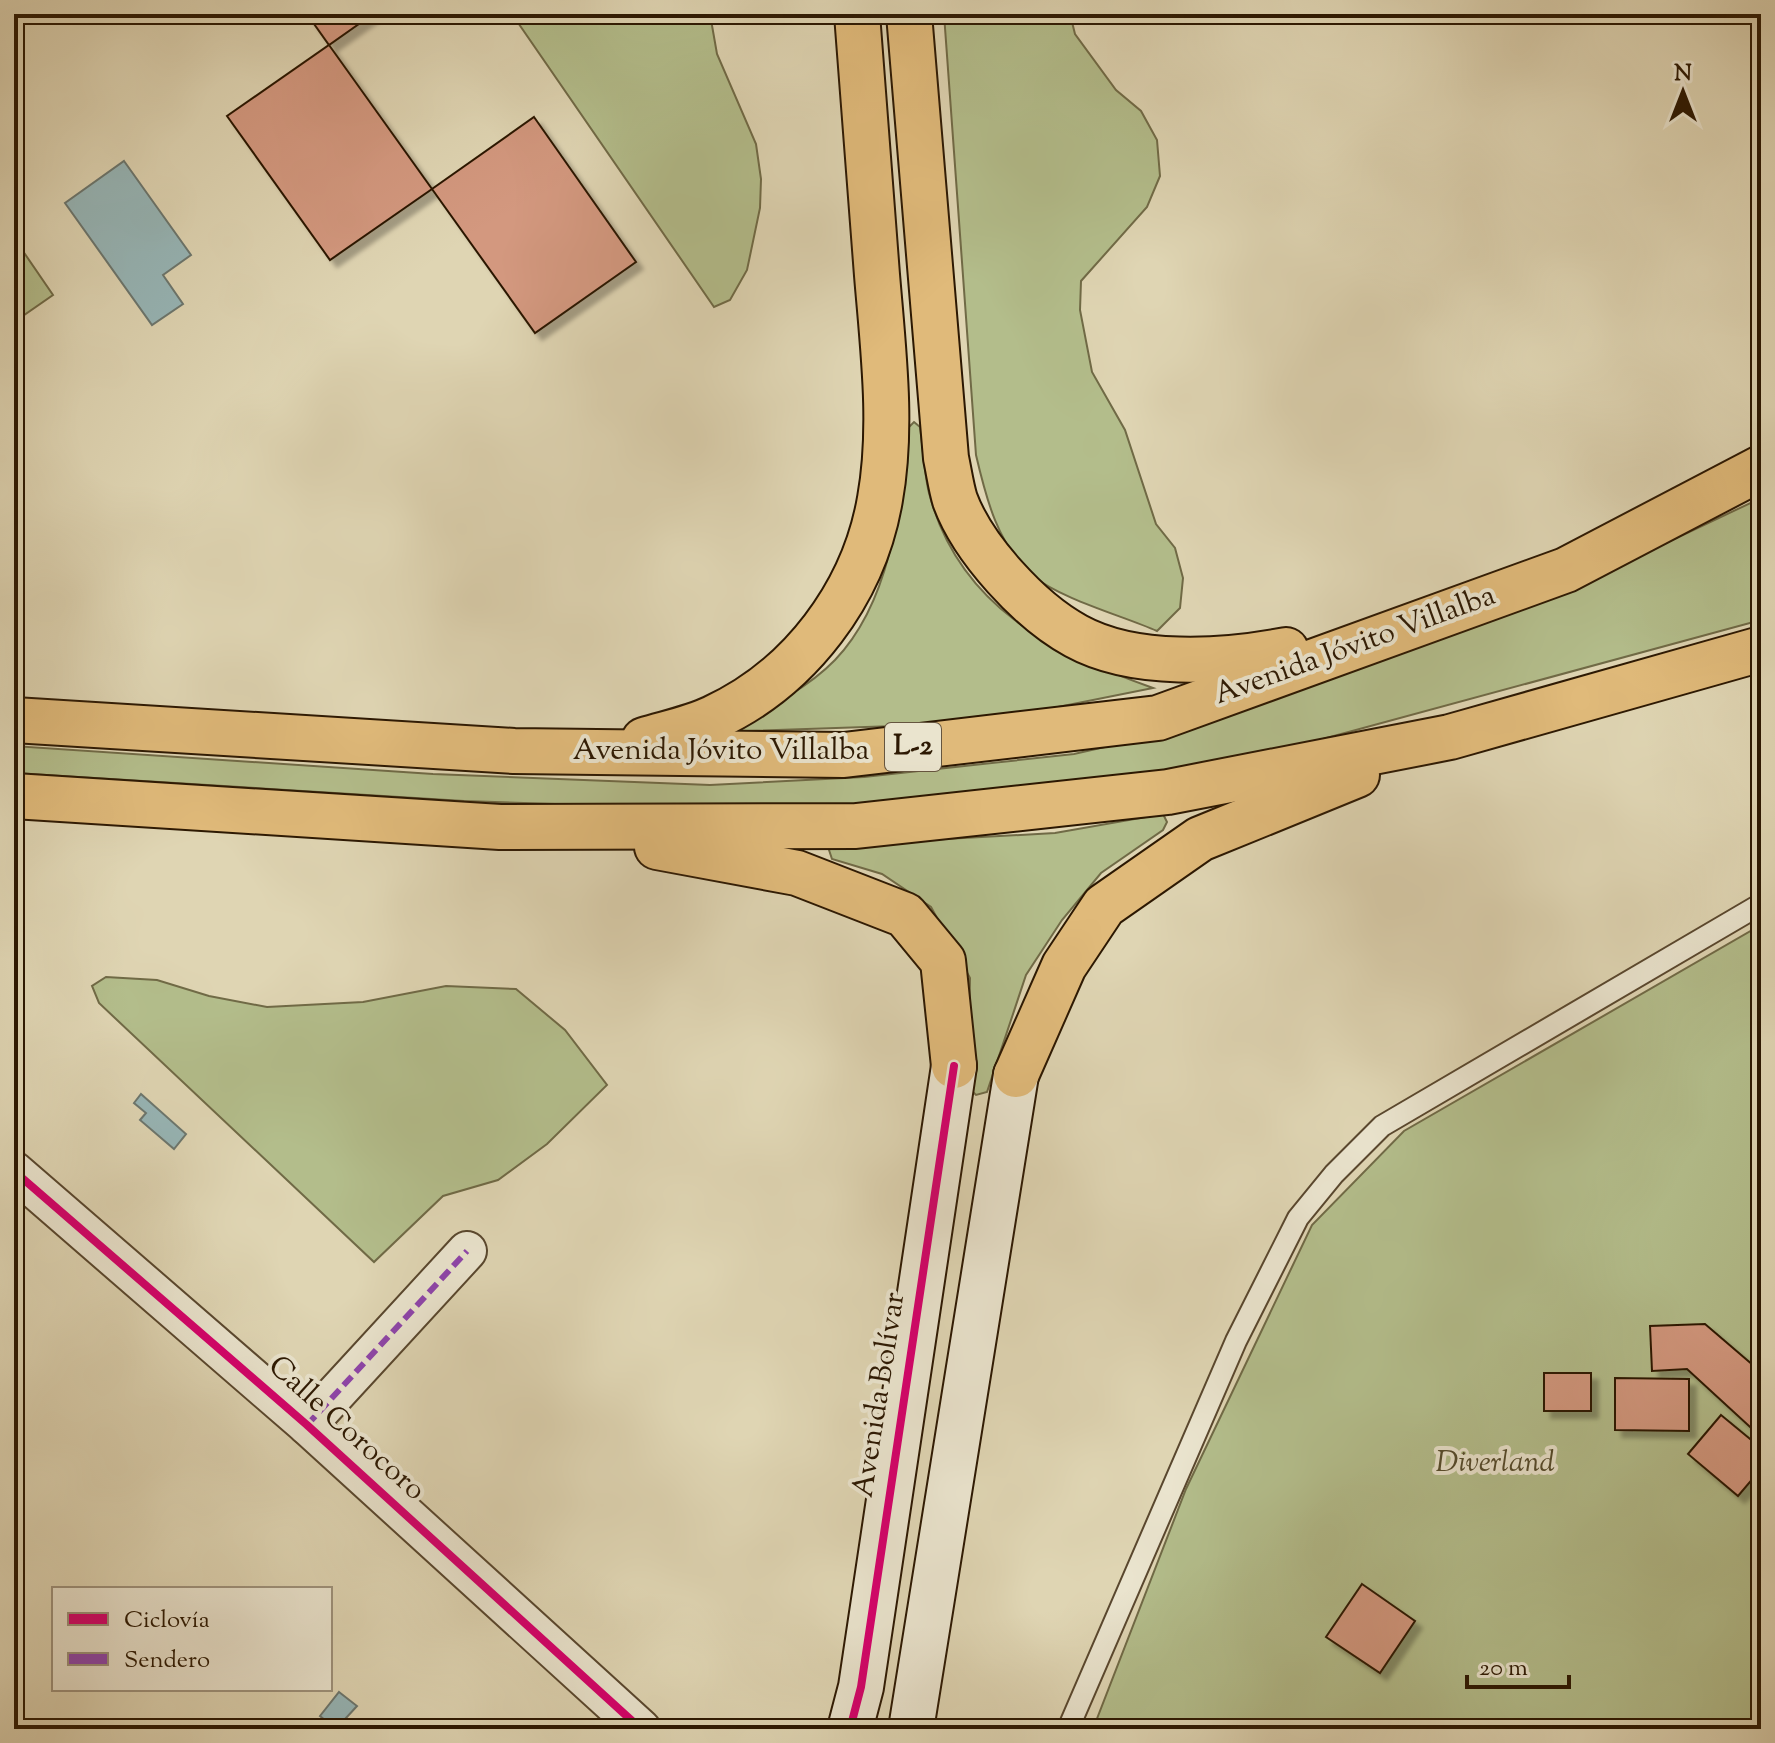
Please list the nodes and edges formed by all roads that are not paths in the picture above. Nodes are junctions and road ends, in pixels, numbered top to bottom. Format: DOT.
graph roads {
  1 [pos="857,14"];
  2 [pos="909,14"];
  3 [pos="1761,468"];
  4 [pos="1410,627"];
  5 [pos="1761,649"];
  6 [pos="14,720"];
  7 [pos="1450,737"];
  8 [pos="599,752"];
  9 [pos="14,796"];
  10 [pos="500,827"];
  11 [pos="1761,904"];
  12 [pos="954,1066"];
  13 [pos="1016,1075"];
  14 [pos="14,1171"];
  15 [pos="467,1251"];
  16 [pos="307,1425"];
  17 [pos="641,1729"];
  18 [pos="850,1729"];
  19 [pos="911,1729"];
  20 [pos="1068,1729"];
  1 -- 8 [label="main road, L-2"];
  2 -- 4 [label="main road, L-2"];
  3 -- 4 [label="main road, Avenida Jóvito Villalba / L-2"];
  4 -- 8 [label="main road, Avenida Jóvito Villalba / L-2"];
  5 -- 7 [label="main road"];
  6 -- 8 [label="main road, Avenida Jóvito Villalba / L-2"];
  7 -- 10 [label="main road"];
  7 -- 13 [label="main road"];
  9 -- 10 [label="main road"];
  10 -- 12 [label="main road"];
  11 -- 20 [label="lane"];
  12 -- 18 [label="street, Avenida Bolívar"];
  13 -- 19 [label="street"];
  14 -- 16 [label="street, Calle Corocoro"];
  15 -- 16 [label="street"];
  16 -- 17 [label="street, Calle Corocoro"];
}
